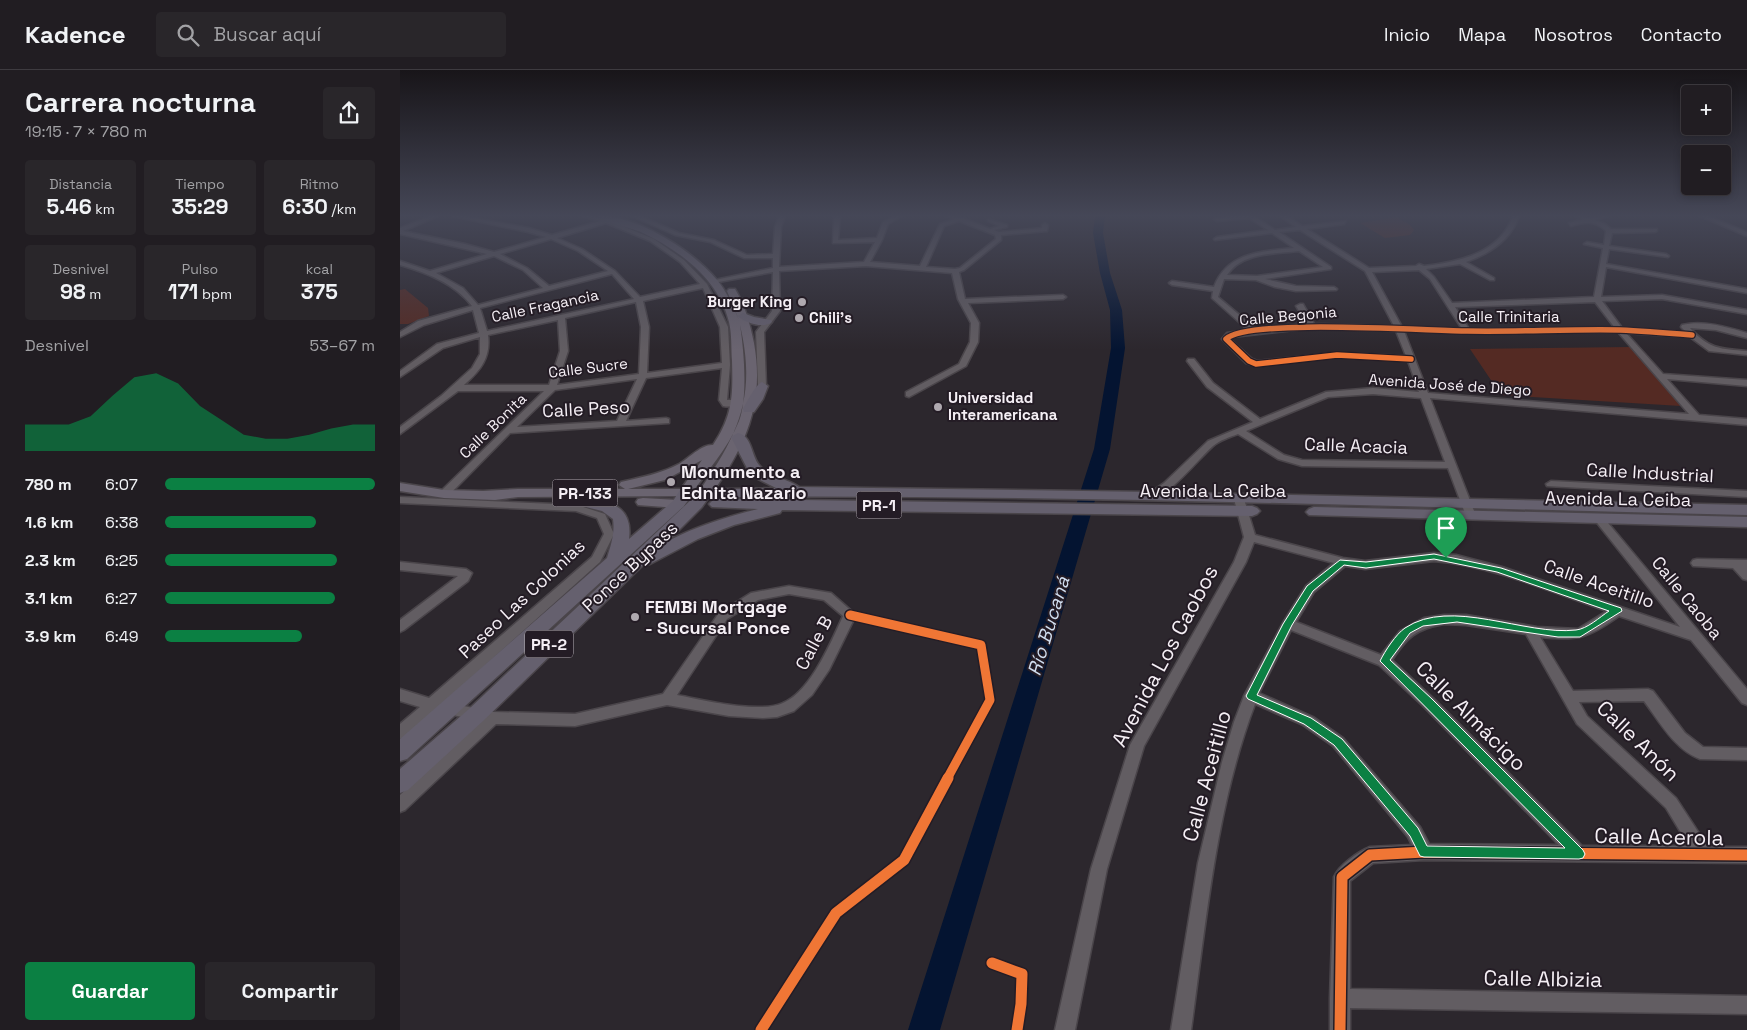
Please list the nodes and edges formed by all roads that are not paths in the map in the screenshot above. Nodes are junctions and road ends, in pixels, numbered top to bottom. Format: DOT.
graph roads {
  1 [pos="470,261"];
  2 [pos="508,261"];
  3 [pos="596,261"];
  4 [pos="694,261"];
  5 [pos="707,261"];
  6 [pos="771,261"];
  7 [pos="774,261"];
  8 [pos="868,261"];
  9 [pos="925,261"];
  10 [pos="972,261"];
  11 [pos="1235,261"];
  12 [pos="1318,261"];
  13 [pos="1354,261"];
  14 [pos="1465,261"];
  15 [pos="1604,261"];
  16 [pos="1461,262"];
  17 [pos="400,263"];
  18 [pos="866,264"];
  19 [pos="1603,265"];
  20 [pos="1419,266"];
  21 [pos="922,268"];
  22 [pos="767,270"];
  23 [pos="776,270"];
  24 [pos="1368,270"];
  25 [pos="955,271"];
  26 [pos="613,272"];
  27 [pos="430,273"];
  28 [pos="1223,277"];
  29 [pos="1257,278"];
  30 [pos="1492,279"];
  31 [pos="717,283"];
  32 [pos="1172,283"];
  33 [pos="548,289"];
  34 [pos="1216,289"];
  35 [pos="1334,289"];
  36 [pos="1747,291"];
  37 [pos="1063,297"];
  38 [pos="1597,299"];
  39 [pos="639,300"];
  40 [pos="963,301"];
  41 [pos="1450,305"];
  42 [pos="475,306"];
  43 [pos="1300,306"];
  44 [pos="1747,312"];
  45 [pos="744,316"];
  46 [pos="560,317"];
  47 [pos="767,322"];
  48 [pos="1312,326"];
  49 [pos="1398,328"];
  50 [pos="1620,330"];
  51 [pos="1254,331"];
  52 [pos="1467,332"];
  53 [pos="483,333"];
  54 [pos="400,335"];
  55 [pos="1692,335"];
  56 [pos="1747,336"];
  57 [pos="1747,353"];
  58 [pos="1411,359"];
  59 [pos="1191,361"];
  60 [pos="726,365"];
  61 [pos="400,375"];
  62 [pos="643,375"];
  63 [pos="1659,376"];
  64 [pos="1747,382"];
  65 [pos="762,386"];
  66 [pos="454,388"];
  67 [pos="552,388"];
  68 [pos="909,394"];
  69 [pos="1425,395"];
  70 [pos="737,403"];
  71 [pos="749,409"];
  72 [pos="1696,417"];
  73 [pos="666,421"];
  74 [pos="1258,421"];
  75 [pos="1747,422"];
  76 [pos="620,424"];
  77 [pos="508,430"];
  78 [pos="1238,430"];
  79 [pos="400,432"];
  80 [pos="738,437"];
  81 [pos="720,441"];
  82 [pos="1452,465"];
  83 [pos="1551,484"];
  84 [pos="400,487"];
  85 [pos="444,494"];
  86 [pos="1747,494"];
  87 [pos="569,496"];
  88 [pos="691,498"];
  89 [pos="804,498"];
  90 [pos="400,500"];
  91 [pos="1148,501"];
  92 [pos="1240,505"];
  93 [pos="1469,510"];
  94 [pos="1747,510"];
  95 [pos="1599,519"];
  96 [pos="1747,522"];
  97 [pos="1250,538"];
  98 [pos="1343,562"];
  99 [pos="1697,563"];
  100 [pos="1741,563"];
  101 [pos="621,564"];
  102 [pos="400,566"];
  103 [pos="1747,576"];
  104 [pos="1617,611"];
  105 [pos="1288,624"];
  106 [pos="400,627"];
  107 [pos="1530,630"];
  108 [pos="1694,636"];
  109 [pos="1384,661"];
  110 [pos="400,695"];
  111 [pos="1251,696"];
  112 [pos="1568,697"];
  113 [pos="667,699"];
  114 [pos="1747,699"];
  115 [pos="441,707"];
  116 [pos="485,716"];
  117 [pos="400,733"];
  118 [pos="400,752"];
  119 [pos="1747,754"];
  120 [pos="400,782"];
  121 [pos="400,805"];
  122 [pos="1424,852"];
  123 [pos="1579,854"];
  124 [pos="1704,855"];
  125 [pos="1747,855"];
  126 [pos="1339,998"];
  127 [pos="1747,1005"];
  128 [pos="1065,1030"];
  129 [pos="1180,1030"];
  130 [pos="1340,1030"];
  1 -- 27 [label="street"];
  2 -- 33 [label="street"];
  3 -- 26 [label="street"];
  4 -- 31 [label="main road"];
  5 -- 31 [label="main road"];
  6 -- 22 [label="street"];
  7 -- 23 [label="street"];
  8 -- 18 [label="street"];
  9 -- 21 [label="street"];
  10 -- 25 [label="street"];
  11 -- 28 [label="street"];
  12 -- 29 [label="street"];
  13 -- 24 [label="street"];
  14 -- 16 [label="street"];
  15 -- 19 [label="street"];
  16 -- 20 [label="street"];
  16 -- 30 [label="street"];
  17 -- 27 [label="street"];
  18 -- 21 [label="street"];
  18 -- 23 [label="street"];
  19 -- 36 [label="street"];
  19 -- 38 [label="street"];
  20 -- 24 [label="street"];
  20 -- 41 [label="street"];
  21 -- 25 [label="street"];
  22 -- 23 [label="street"];
  22 -- 31 [label="street"];
  23 -- 31 [label="street"];
  23 -- 47 [label="street"];
  24 -- 49 [label="street"];
  25 -- 40 [label="street"];
  26 -- 33 [label="street"];
  26 -- 39 [label="street"];
  27 -- 42 [label="street"];
  28 -- 29 [label="street"];
  28 -- 34 [label="street"];
  29 -- 35 [label="street"];
  31 -- 39 [label="street, Calle Fragancia"];
  31 -- 45 [label="main road"];
  31 -- 60 [label="street"];
  31 -- 70 [label="main road"];
  32 -- 34 [label="street"];
  33 -- 42 [label="street"];
  34 -- 51 [label="street"];
  37 -- 40 [label="street"];
  38 -- 41 [label="street"];
  38 -- 44 [label="street"];
  38 -- 50 [label="street"];
  39 -- 46 [label="street, Calle Fragancia"];
  39 -- 62 [label="street"];
  40 -- 68 [label="street"];
  41 -- 52 [label="street"];
  42 -- 53 [label="street"];
  42 -- 54 [label="street"];
  43 -- 48 [label="street"];
  45 -- 47 [label="highway"];
  45 -- 71 [label="main road"];
  46 -- 53 [label="street, Calle Fragancia"];
  46 -- 67 [label="street, Calle Bonita"];
  47 -- 65 [label="street"];
  48 -- 49 [label="street, Calle Begonia"];
  48 -- 51 [label="street, Calle Begonia"];
  49 -- 52 [label="street, Calle Trinitaria"];
  49 -- 58 [label="street"];
  50 -- 52 [label="street, Calle Trinitaria"];
  50 -- 55 [label="street, Calle Trinitaria"];
  50 -- 63 [label="street"];
  51 -- 58 [label="street, Calle Begonia"];
  53 -- 61 [label="street, Calle Fragancia"];
  53 -- 66 [label="street"];
  55 -- 56 [label="street"];
  55 -- 57 [label="street"];
  58 -- 69 [label="street"];
  59 -- 74 [label="street"];
  60 -- 62 [label="street, Calle Sucre"];
  60 -- 70 [label="street"];
  62 -- 67 [label="street, Calle Sucre"];
  62 -- 76 [label="street"];
  63 -- 64 [label="street"];
  63 -- 72 [label="street"];
  65 -- 71 [label="highway"];
  66 -- 67 [label="street, Calle Sucre"];
  66 -- 79 [label="street"];
  67 -- 77 [label="street, Calle Bonita"];
  69 -- 72 [label="street, Avenida José de Diego"];
  69 -- 74 [label="street, Avenida José de Diego"];
  69 -- 82 [label="street"];
  70 -- 81 [label="main road"];
  71 -- 80 [label="main road"];
  72 -- 75 [label="street, Avenida José de Diego"];
  73 -- 76 [label="street, Calle Peso"];
  74 -- 78 [label="street, Avenida José de Diego"];
  76 -- 77 [label="street, Calle Peso"];
  77 -- 85 [label="street, Calle Bonita"];
  78 -- 82 [label="street, Calle Acacia"];
  78 -- 91 [label="street, Avenida José de Diego"];
  80 -- 88 [label="main road"];
  80 -- 89 [label="highway"];
  81 -- 87 [label="main road"];
  81 -- 88 [label="main road"];
  82 -- 93 [label="street"];
  83 -- 86 [label="street, Calle Industrial"];
  84 -- 85 [label="main road, PR-133"];
  85 -- 87 [label="main road, PR-133"];
  87 -- 88 [label="main road, PR-133"];
  87 -- 101 [label="highway"];
  88 -- 89 [label="highway, Avenida La Ceiba / PR-1"];
  88 -- 101 [label="highway, Ponce Bypass / PR-2"];
  89 -- 91 [label="highway, Avenida La Ceiba / PR-1"];
  89 -- 101 [label="highway"];
  90 -- 115 [label="street, Paseo Las Colonias"];
  91 -- 92 [label="highway, Avenida La Ceiba / PR-1"];
  92 -- 93 [label="highway, Avenida La Ceiba / PR-1"];
  92 -- 97 [label="street"];
  93 -- 94 [label="highway, Avenida La Ceiba / PR-1"];
  93 -- 95 [label="highway, Avenida La Ceiba / PR-1"];
  95 -- 96 [label="highway, Avenida La Ceiba / PR-1"];
  95 -- 108 [label="street, Calle Caoba"];
  97 -- 98 [label="street, Calle Aceitillo"];
  97 -- 128 [label="street, Avenida Los Caobos"];
  98 -- 104 [label="street, Calle Aceitillo"];
  98 -- 105 [label="street, Calle Aceitillo"];
  99 -- 100 [label="street"];
  100 -- 103 [label="street"];
  101 -- 115 [label="highway, Ponce Bypass / PR-2"];
  101 -- 116 [label="highway, Ponce Bypass / PR-2"];
  102 -- 106 [label="street"];
  104 -- 107 [label="street"];
  104 -- 108 [label="street, Calle Aceitillo"];
  105 -- 109 [label="street, Calle Almácigo"];
  105 -- 111 [label="street, Calle Aceitillo"];
  107 -- 109 [label="street"];
  107 -- 112 [label="street, Calle Anón"];
  108 -- 114 [label="street, Calle Caoba"];
  109 -- 123 [label="street, Calle Almácigo"];
  110 -- 115 [label="street, Calle B"];
  111 -- 122 [label="street"];
  111 -- 129 [label="street, Calle Aceitillo"];
  112 -- 119 [label="street"];
  112 -- 124 [label="street, Calle Anón"];
  113 -- 113 [label="street, Calle B"];
  113 -- 116 [label="street, Calle B"];
  115 -- 116 [label="street, Calle B"];
  115 -- 117 [label="street, Paseo Las Colonias"];
  115 -- 118 [label="highway, Ponce Bypass / PR-2"];
  116 -- 120 [label="highway, Ponce Bypass / PR-2"];
  116 -- 121 [label="street"];
  122 -- 123 [label="street, Calle Acerola"];
  122 -- 126 [label="street, Calle Acerola"];
  123 -- 124 [label="street, Calle Acerola"];
  124 -- 125 [label="street, Calle Acerola"];
  126 -- 127 [label="street, Calle Albizia"];
  126 -- 130 [label="street, Calle Acerola"];
}
